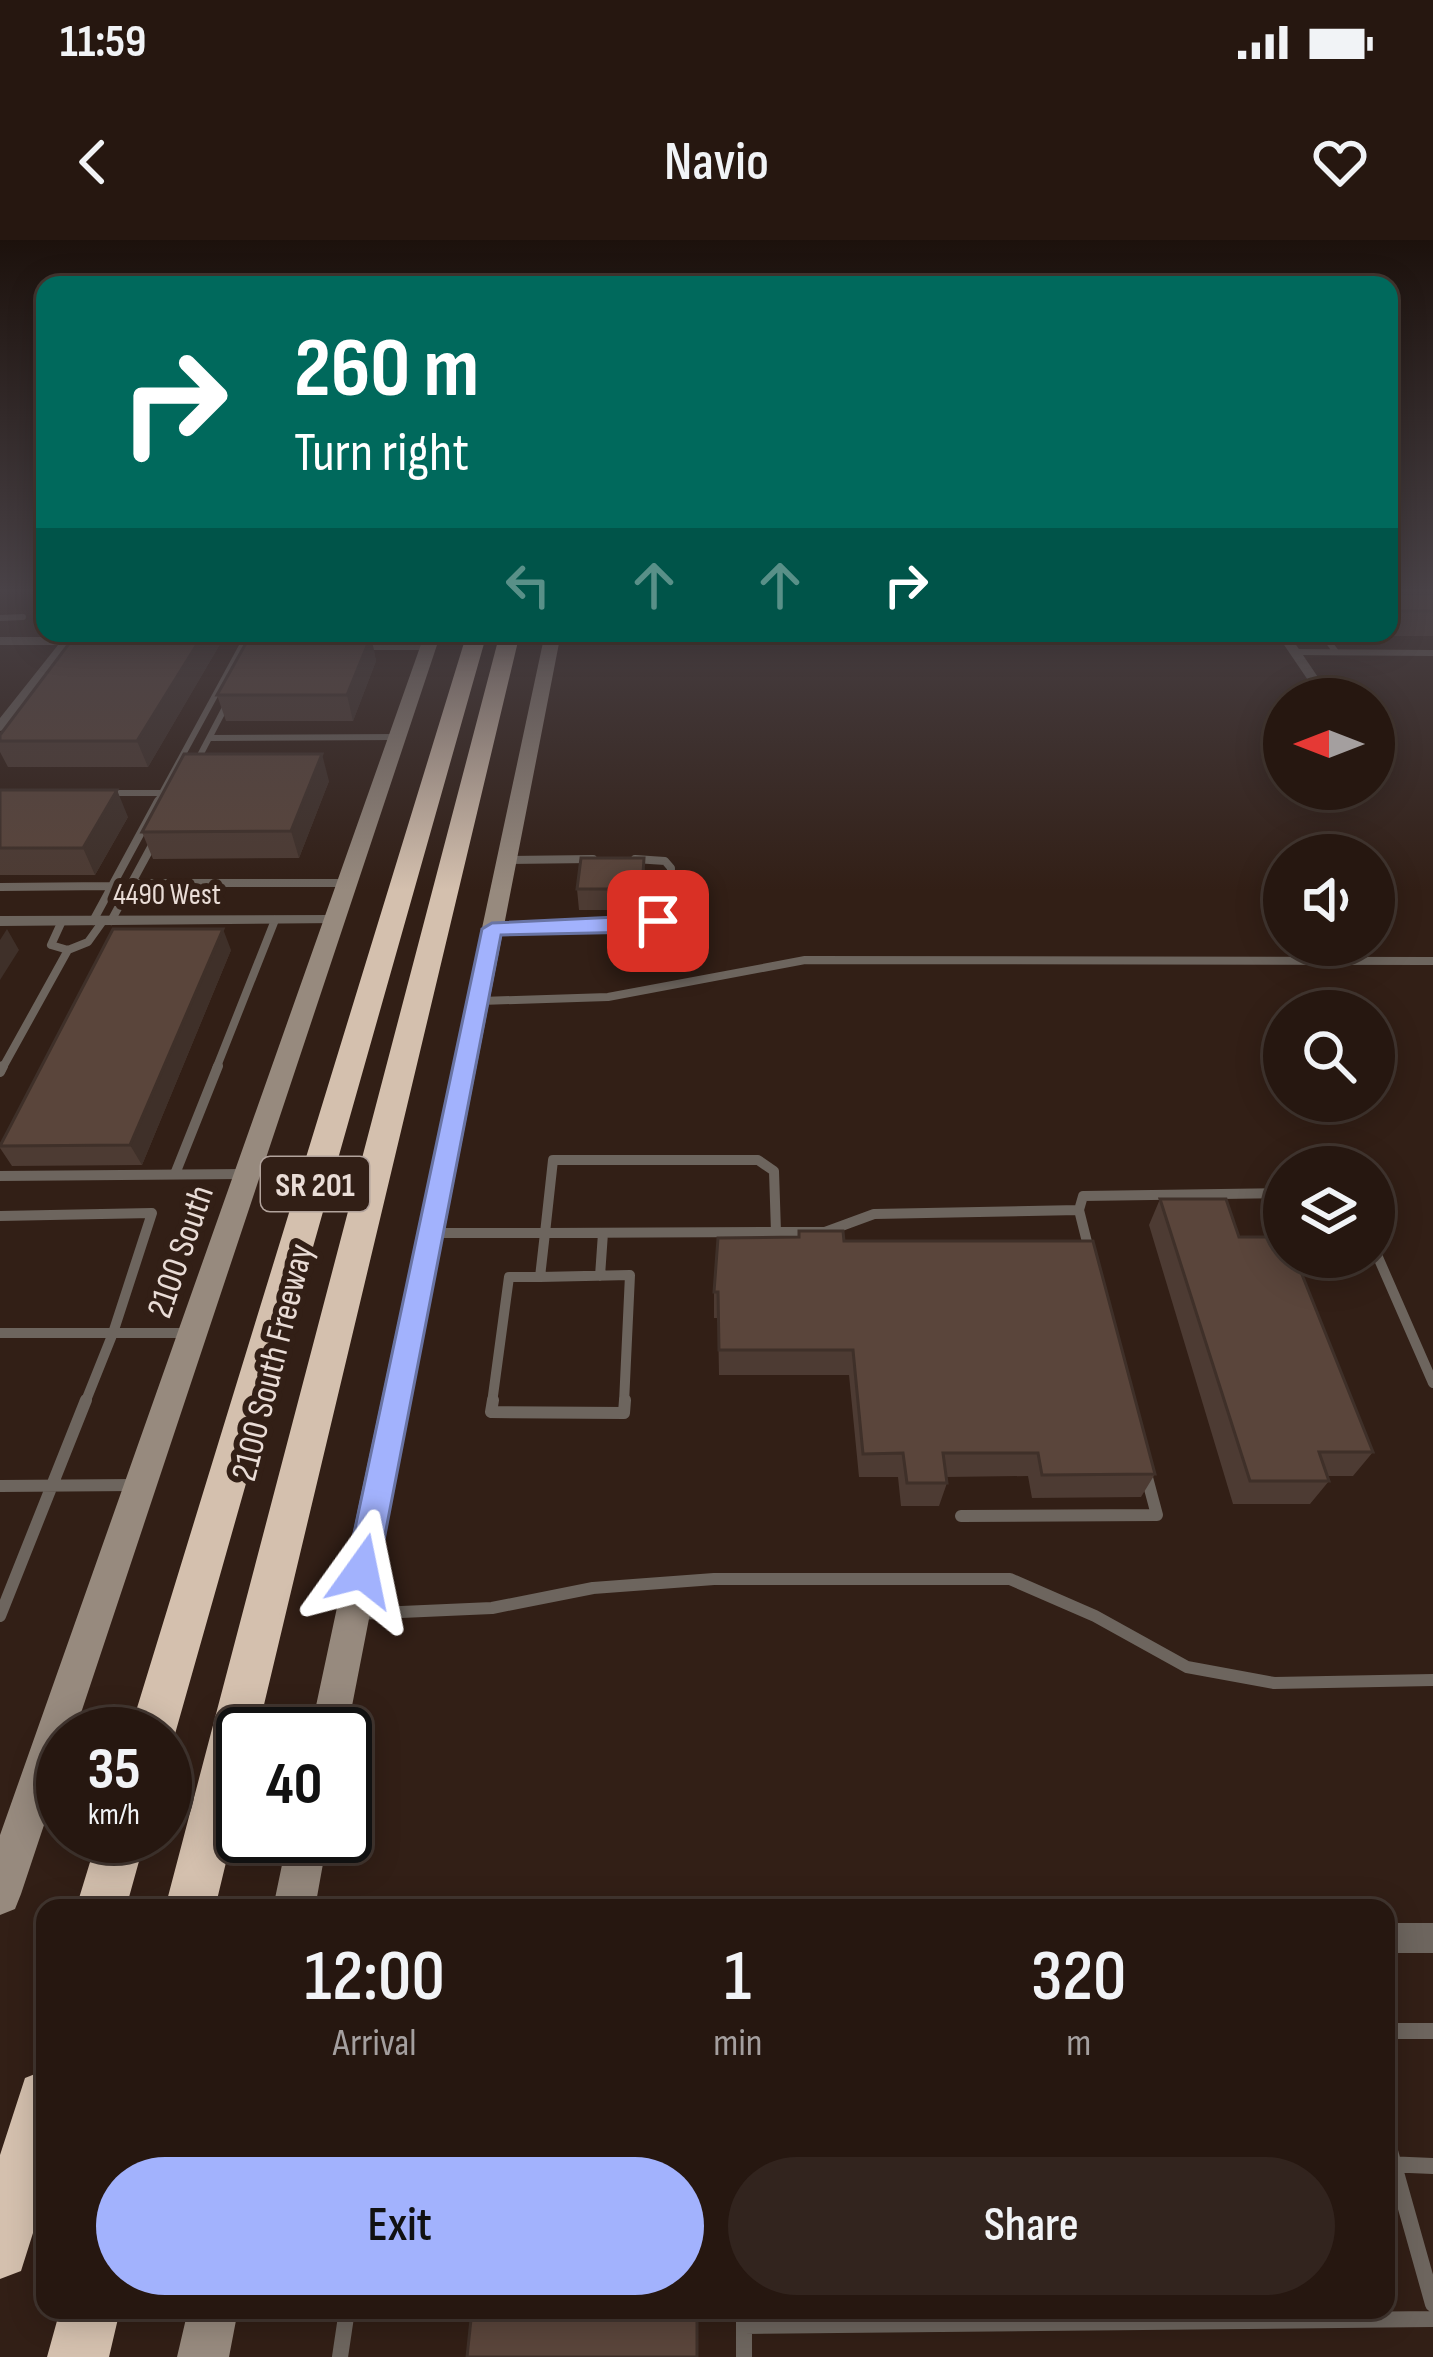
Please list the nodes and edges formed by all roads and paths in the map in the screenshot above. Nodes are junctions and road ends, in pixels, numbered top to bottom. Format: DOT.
graph roads {
  1 [pos="27,693"];
  2 [pos="216,693"];
  3 [pos="233,693"];
  4 [pos="413,693"];
  5 [pos="459,693"];
  6 [pos="495,693"];
  7 [pos="541,693"];
  8 [pos="0,727"];
  9 [pos="398,737"];
  10 [pos="210,738"];
  11 [pos="188,780"];
  12 [pos="93,793"];
  13 [pos="162,793"];
  14 [pos="165,821"];
  15 [pos="623,859"];
  16 [pos="506,860"];
  17 [pos="600,860"];
  18 [pos="347,883"];
  19 [pos="132,884"];
  20 [pos="111,886"];
  21 [pos="0,887"];
  22 [pos="275,920"];
  23 [pos="333,920"];
  24 [pos="0,921"];
  25 [pos="62,921"];
  26 [pos="102,921"];
  27 [pos="492,929"];
  28 [pos="68,950"];
  29 [pos="1433,961"];
  30 [pos="477,1001"];
  31 [pos="0,1072"];
  32 [pos="175,1174"];
  33 [pos="247,1174"];
  34 [pos="0,1176"];
  35 [pos="1263,1193"];
  36 [pos="1079,1210"];
  37 [pos="0,1216"];
  38 [pos="776,1232"];
  39 [pos="431,1233"];
  40 [pos="603,1233"];
  41 [pos="544,1234"];
  42 [pos="600,1276"];
  43 [pos="1096,1276"];
  44 [pos="540,1277"];
  45 [pos="1387,1278"];
  46 [pos="0,1333"];
  47 [pos="113,1333"];
  48 [pos="192,1333"];
  49 [pos="1433,1383"];
  50 [pos="1140,1449"];
  51 [pos="55,1485"];
  52 [pos="141,1485"];
  53 [pos="0,1486"];
  54 [pos="961,1516"];
  55 [pos="353,1614"];
  56 [pos="0,1616"];
  57 [pos="1433,1680"];
  58 [pos="160,1707"];
  59 [pos="334,1707"];
  60 [pos="14,1813"];
  61 [pos="114,1863"];
  62 [pos="303,1863"];
  63 [pos="0,1894"];
  64 [pos="104,1899"];
  65 [pos="192,1899"];
  66 [pos="296,1899"];
  67 [pos="1395,1938"];
  68 [pos="1433,1938"];
  69 [pos="1395,2031"];
  70 [pos="1433,2031"];
  71 [pos="36,2128"];
  72 [pos="1395,2165"];
  73 [pos="1433,2166"];
  74 [pos="1395,2181"];
  75 [pos="0,2250"];
  76 [pos="1433,2304"];
  77 [pos="1395,2318"];
  78 [pos="1433,2318"];
  79 [pos="87,2319"];
  80 [pos="211,2319"];
  81 [pos="346,2319"];
  82 [pos="744,2319"];
  83 [pos="78,2357"];
  84 [pos="203,2357"];
  85 [pos="340,2357"];
  86 [pos="744,2357"];
  1 -- 8 [label="street"];
  2 -- 13 [label="lane"];
  3 -- 10 [label="lane"];
  4 -- 9 [label="street, 2100 South"];
  5 -- 58 [label="highway, 2100 South Freeway / SR 201"];
  6 -- 65 [label="highway, 2100 South Freeway / SR 201"];
  7 -- 16 [label="street"];
  9 -- 10 [label="lane"];
  9 -- 18 [label="street, 2100 South"];
  10 -- 11 [label="lane"];
  12 -- 13 [label="lane"];
  13 -- 20 [label="lane"];
  14 -- 19 [label="lane"];
  15 -- 27 [label="lane"];
  16 -- 17 [label="lane"];
  16 -- 27 [label="street"];
  18 -- 19 [label="lane"];
  18 -- 23 [label="street, 2100 South"];
  19 -- 26 [label="lane"];
  20 -- 21 [label="lane"];
  20 -- 26 [label="lane"];
  22 -- 23 [label="street, 4490 West"];
  22 -- 26 [label="street, 4490 West"];
  22 -- 32 [label="lane"];
  23 -- 33 [label="street, 2100 South"];
  24 -- 25 [label="street, 4490 West"];
  25 -- 26 [label="street, 4490 West"];
  25 -- 28 [label="lane"];
  26 -- 28 [label="lane"];
  27 -- 30 [label="street"];
  28 -- 31 [label="lane"];
  29 -- 30 [label="lane"];
  30 -- 39 [label="street"];
  32 -- 33 [label="lane"];
  32 -- 34 [label="lane"];
  33 -- 48 [label="street, 2100 South"];
  35 -- 36 [label="lane"];
  36 -- 38 [label="lane"];
  36 -- 43 [label="lane"];
  37 -- 47 [label="lane"];
  38 -- 40 [label="lane"];
  38 -- 41 [label="lane"];
  39 -- 41 [label="lane"];
  39 -- 55 [label="street"];
  40 -- 41 [label="lane"];
  40 -- 42 [label="lane"];
  41 -- 44 [label="lane"];
  42 -- 44 [label="lane"];
  42 -- 44 [label="lane"];
  45 -- 49 [label="lane"];
  46 -- 47 [label="lane"];
  47 -- 48 [label="lane"];
  47 -- 51 [label="lane"];
  48 -- 52 [label="street, 2100 South"];
  50 -- 54 [label="lane"];
  51 -- 52 [label="lane"];
  51 -- 53 [label="lane"];
  51 -- 56 [label="lane"];
  52 -- 60 [label="street, 2100 South"];
  55 -- 57 [label="lane"];
  55 -- 59 [label="street"];
  60 -- 63 [label="street, 2100 South"];
  61 -- 64 [label="highway"];
  62 -- 66 [label="street"];
  67 -- 68 [label="street"];
  69 -- 70 [label="lane"];
  71 -- 75 [label="highway"];
  72 -- 73 [label="lane"];
  74 -- 76 [label="lane"];
  77 -- 78 [label="lane"];
  79 -- 83 [label="highway"];
  80 -- 84 [label="street"];
  81 -- 85 [label="lane"];
  82 -- 86 [label="lane"];
}
